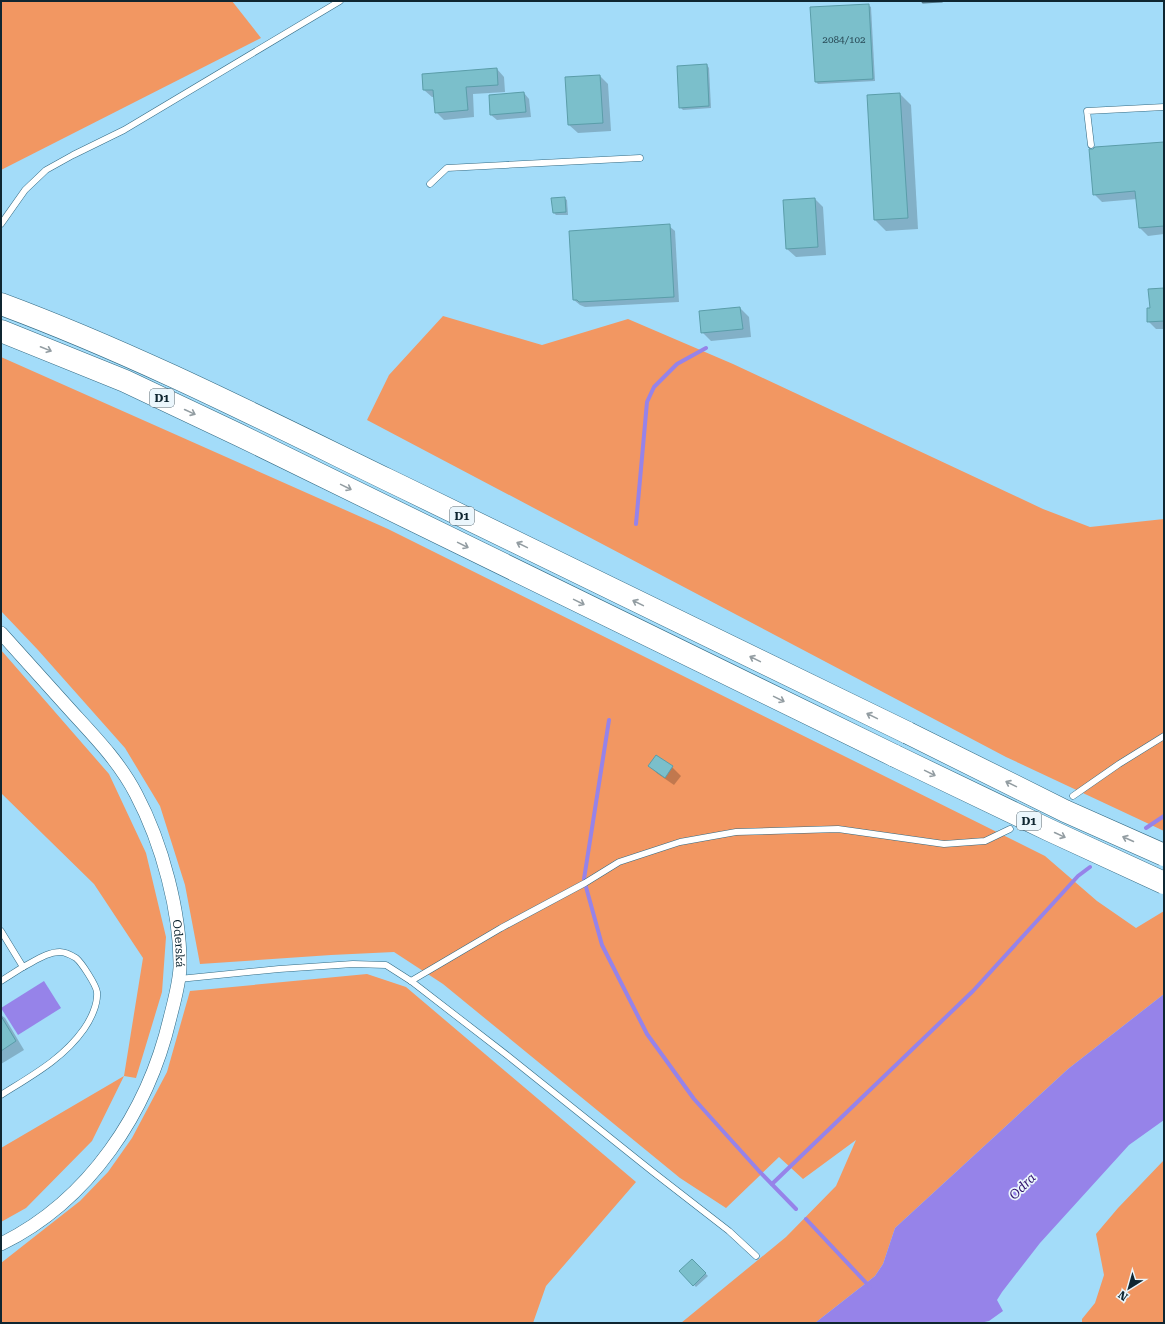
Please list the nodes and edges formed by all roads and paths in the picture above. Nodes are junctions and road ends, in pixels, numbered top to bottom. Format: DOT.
graph roads {
  1 [pos="340,1"];
  2 [pos="1164,107"];
  3 [pos="1091,145"];
  4 [pos="640,158"];
  5 [pos="430,184"];
  6 [pos="1,224"];
  7 [pos="6,306"];
  8 [pos="5,333"];
  9 [pos="1,633"];
  10 [pos="1164,736"];
  11 [pos="1072,796"];
  12 [pos="1010,829"];
  13 [pos="1164,855"];
  14 [pos="1164,883"];
  15 [pos="1,931"];
  16 [pos="24,968"];
  17 [pos="179,979"];
  18 [pos="411,980"];
  19 [pos="1,981"];
  20 [pos="1,1095"];
  21 [pos="1,1244"];
  22 [pos="756,1256"];
  1 -- 6 [label="lane"];
  2 -- 3 [label="lane"];
  4 -- 5 [label="lane"];
  13 -- 7 [label="highway, D1, one-way, bridge"];
  8 -- 14 [label="highway, D1, one-way, bridge"];
  9 -- 17 [label="street, Oderská"];
  10 -- 11 [label="lane"];
  12 -- 18 [label="lane"];
  15 -- 16 [label="lane"];
  16 -- 19 [label="lane"];
  16 -- 20 [label="lane"];
  17 -- 18 [label="lane"];
  17 -- 21 [label="street, Oderská"];
  18 -- 22 [label="lane"];
}
